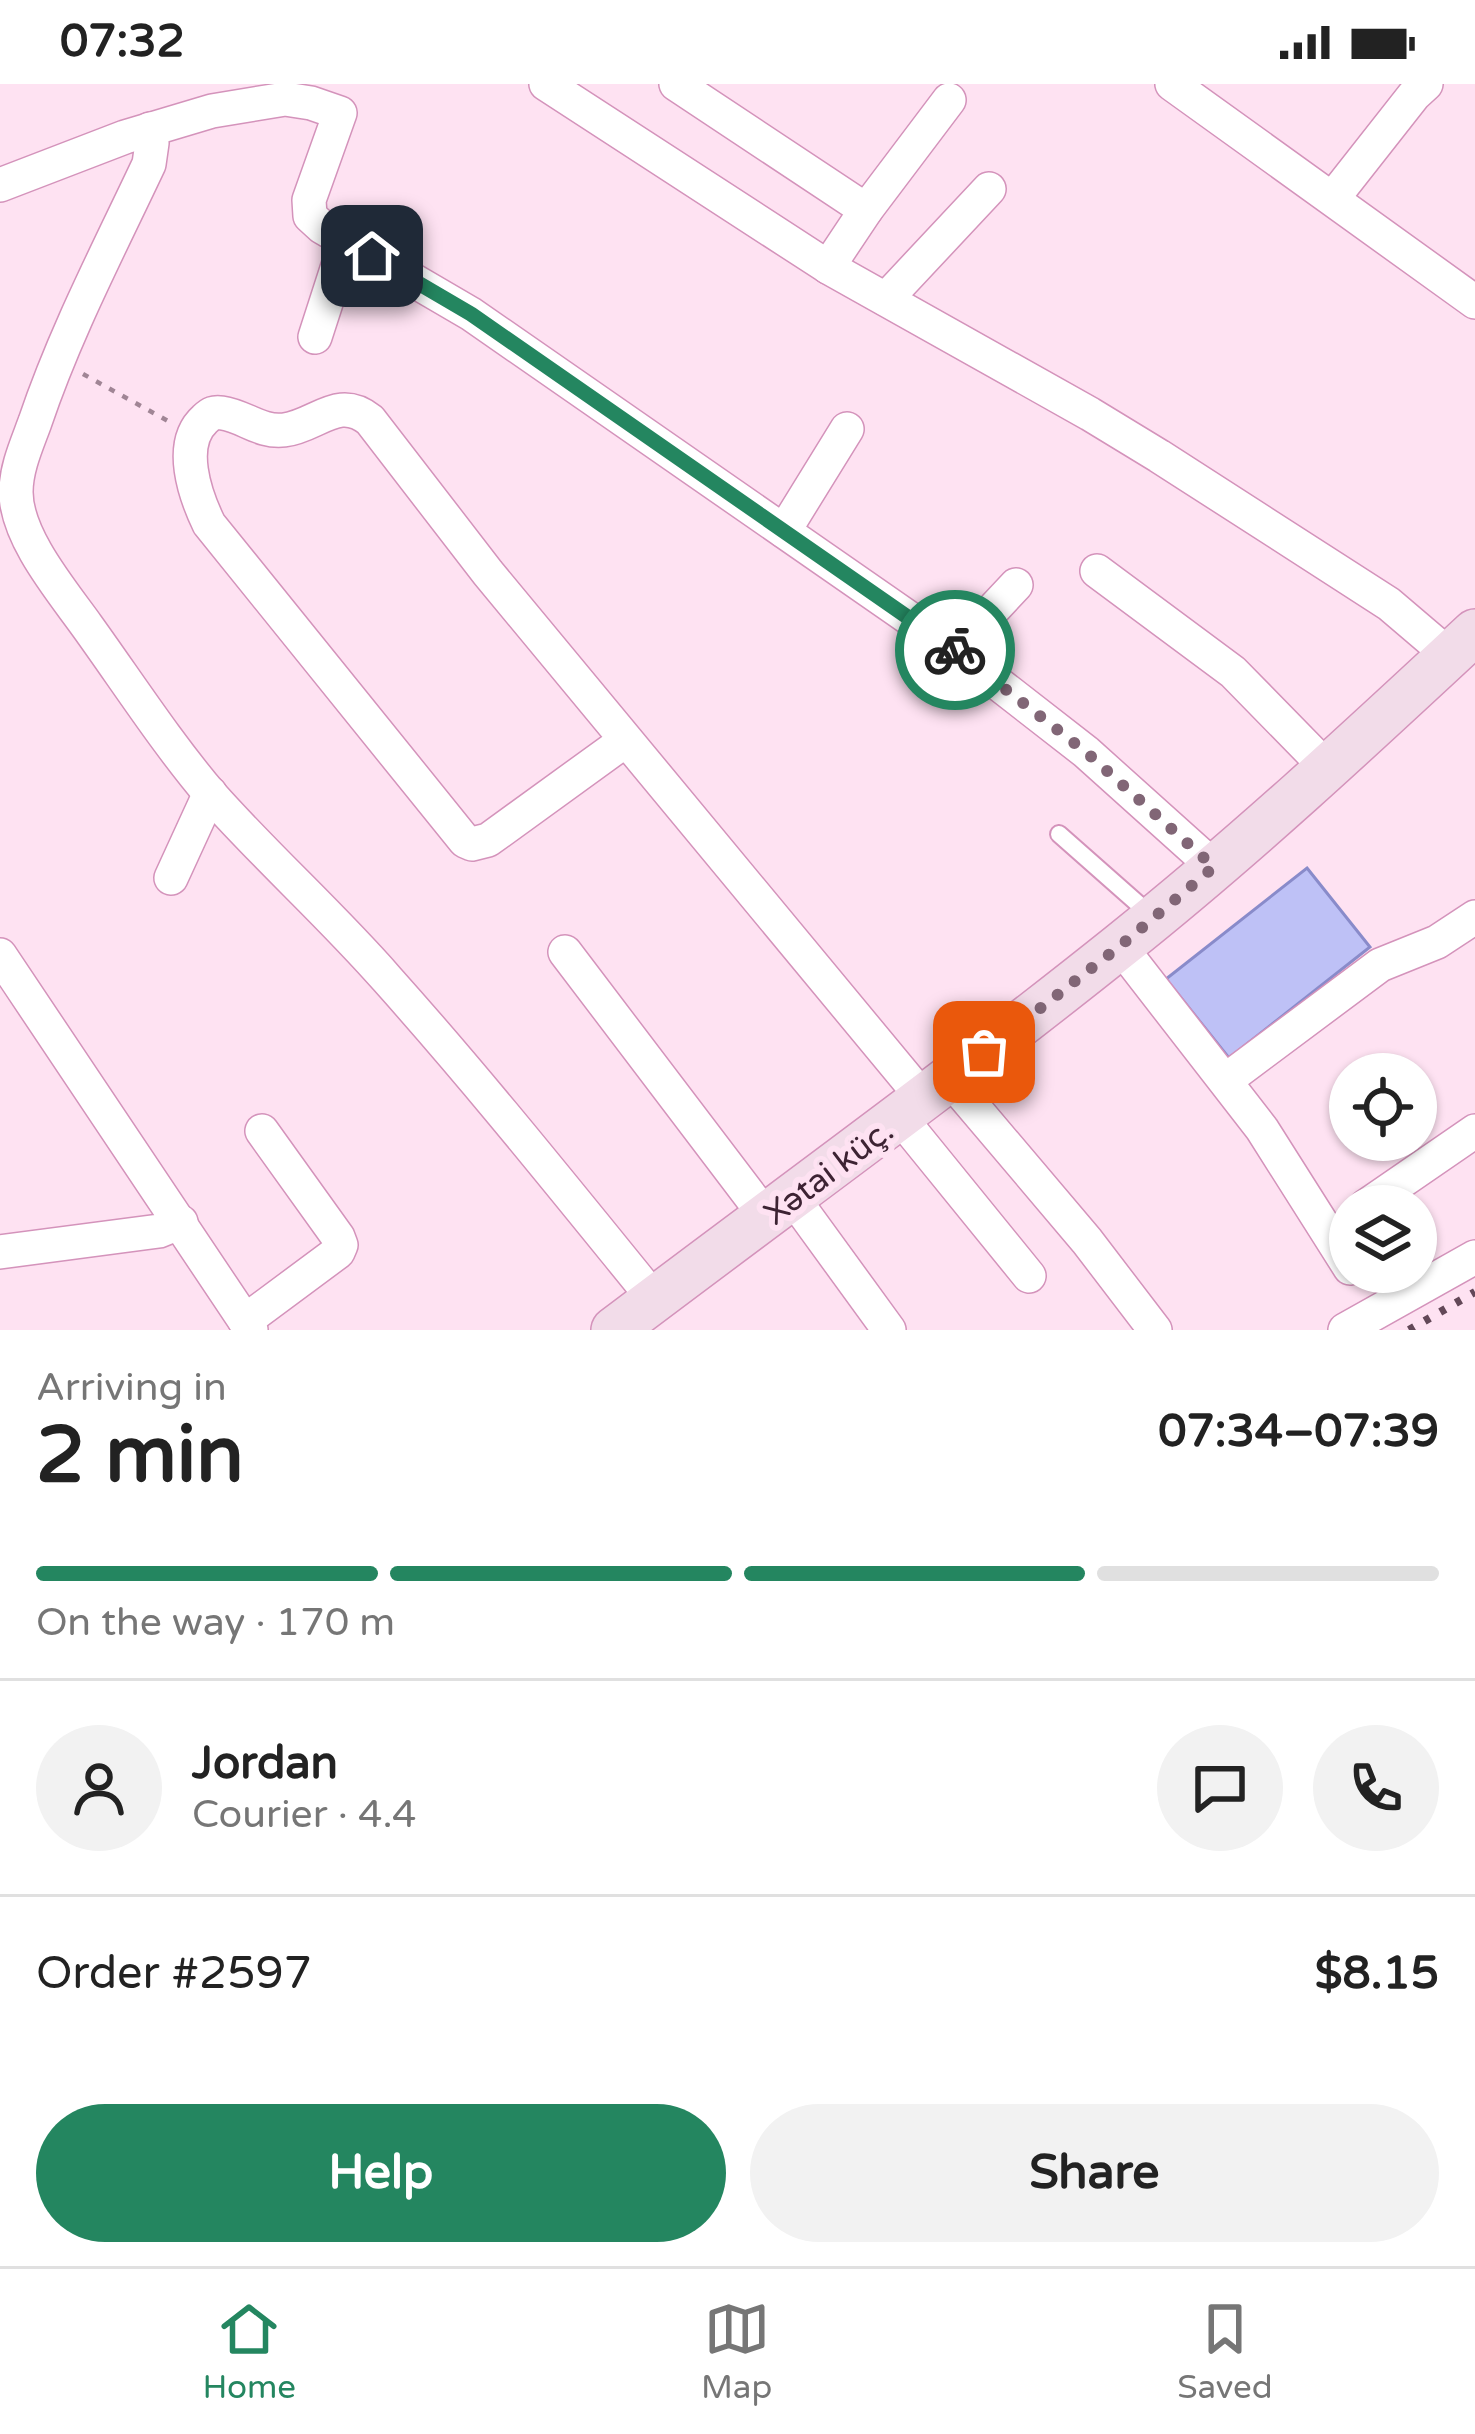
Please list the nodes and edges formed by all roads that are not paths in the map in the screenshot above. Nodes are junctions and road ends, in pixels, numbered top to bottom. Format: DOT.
graph roads {
  1 [pos="546,84"];
  2 [pos="676,84"];
  3 [pos="1426,84"];
  4 [pos="1186,88"];
  5 [pos="213,98"];
  6 [pos="346,98"];
  7 [pos="949,100"];
  8 [pos="150,129"];
  9 [pos="0,185"];
  10 [pos="989,189"];
  11 [pos="1333,198"];
  12 [pos="866,209"];
  13 [pos="346,241"];
  14 [pos="828,267"];
  15 [pos="886,299"];
  16 [pos="1475,302"];
  17 [pos="315,337"];
  18 [pos="848,429"];
  19 [pos="784,531"];
  20 [pos="1097,571"];
  21 [pos="1016,586"];
  22 [pos="1462,644"];
  23 [pos="956,650"];
  24 [pos="626,740"];
  25 [pos="1327,768"];
  26 [pos="210,794"];
  27 [pos="1059,834"];
  28 [pos="1214,867"];
  29 [pos="171,878"];
  30 [pos="1475,917"];
  31 [pos="1137,932"];
  32 [pos="565,952"];
  33 [pos="0,955"];
  34 [pos="1226,1080"];
  35 [pos="924,1097"];
  36 [pos="262,1130"];
  37 [pos="1475,1131"];
  38 [pos="1397,1185"];
  39 [pos="780,1208"];
  40 [pos="1329,1213"];
  41 [pos="181,1222"];
  42 [pos="0,1252"];
  43 [pos="1475,1257"];
  44 [pos="1029,1276"];
  45 [pos="1366,1293"];
  46 [pos="1378,1312"];
  47 [pos="638,1318"];
  48 [pos="248,1325"];
  49 [pos="889,1330"];
  50 [pos="1155,1330"];
  51 [pos="1345,1330"];
  1 -- 14 [label="street"];
  2 -- 12 [label="street"];
  3 -- 11 [label="street"];
  4 -- 11 [label="street"];
  5 -- 6 [label="street"];
  5 -- 8 [label="street"];
  6 -- 13 [label="street"];
  7 -- 12 [label="street"];
  8 -- 9 [label="street"];
  8 -- 26 [label="street"];
  10 -- 15 [label="street"];
  11 -- 16 [label="street"];
  12 -- 14 [label="street"];
  13 -- 17 [label="street"];
  13 -- 19 [label="street"];
  14 -- 15 [label="street"];
  15 -- 22 [label="street"];
  18 -- 19 [label="street"];
  19 -- 23 [label="street"];
  20 -- 25 [label="street"];
  21 -- 23 [label="street"];
  22 -- 25 [label="street, Xətai küç."];
  23 -- 28 [label="street"];
  24 -- 24 [label="street"];
  24 -- 35 [label="street"];
  25 -- 28 [label="street, Xətai küç."];
  26 -- 29 [label="street"];
  26 -- 47 [label="street"];
  27 -- 31 [label="lane"];
  28 -- 31 [label="street, Xətai küç."];
  30 -- 34 [label="street"];
  31 -- 34 [label="street"];
  31 -- 35 [label="street, Xətai küç."];
  32 -- 39 [label="street"];
  33 -- 41 [label="street"];
  34 -- 40 [label="street"];
  35 -- 39 [label="street, Xətai küç."];
  35 -- 44 [label="street"];
  35 -- 50 [label="street"];
  36 -- 48 [label="street"];
  37 -- 38 [label="street"];
  39 -- 47 [label="street, Xətai küç."];
  39 -- 49 [label="street"];
  41 -- 42 [label="street"];
  41 -- 48 [label="street"];
  43 -- 46 [label="street"];
  45 -- 46 [label="street"];
  46 -- 51 [label="street"];
}
